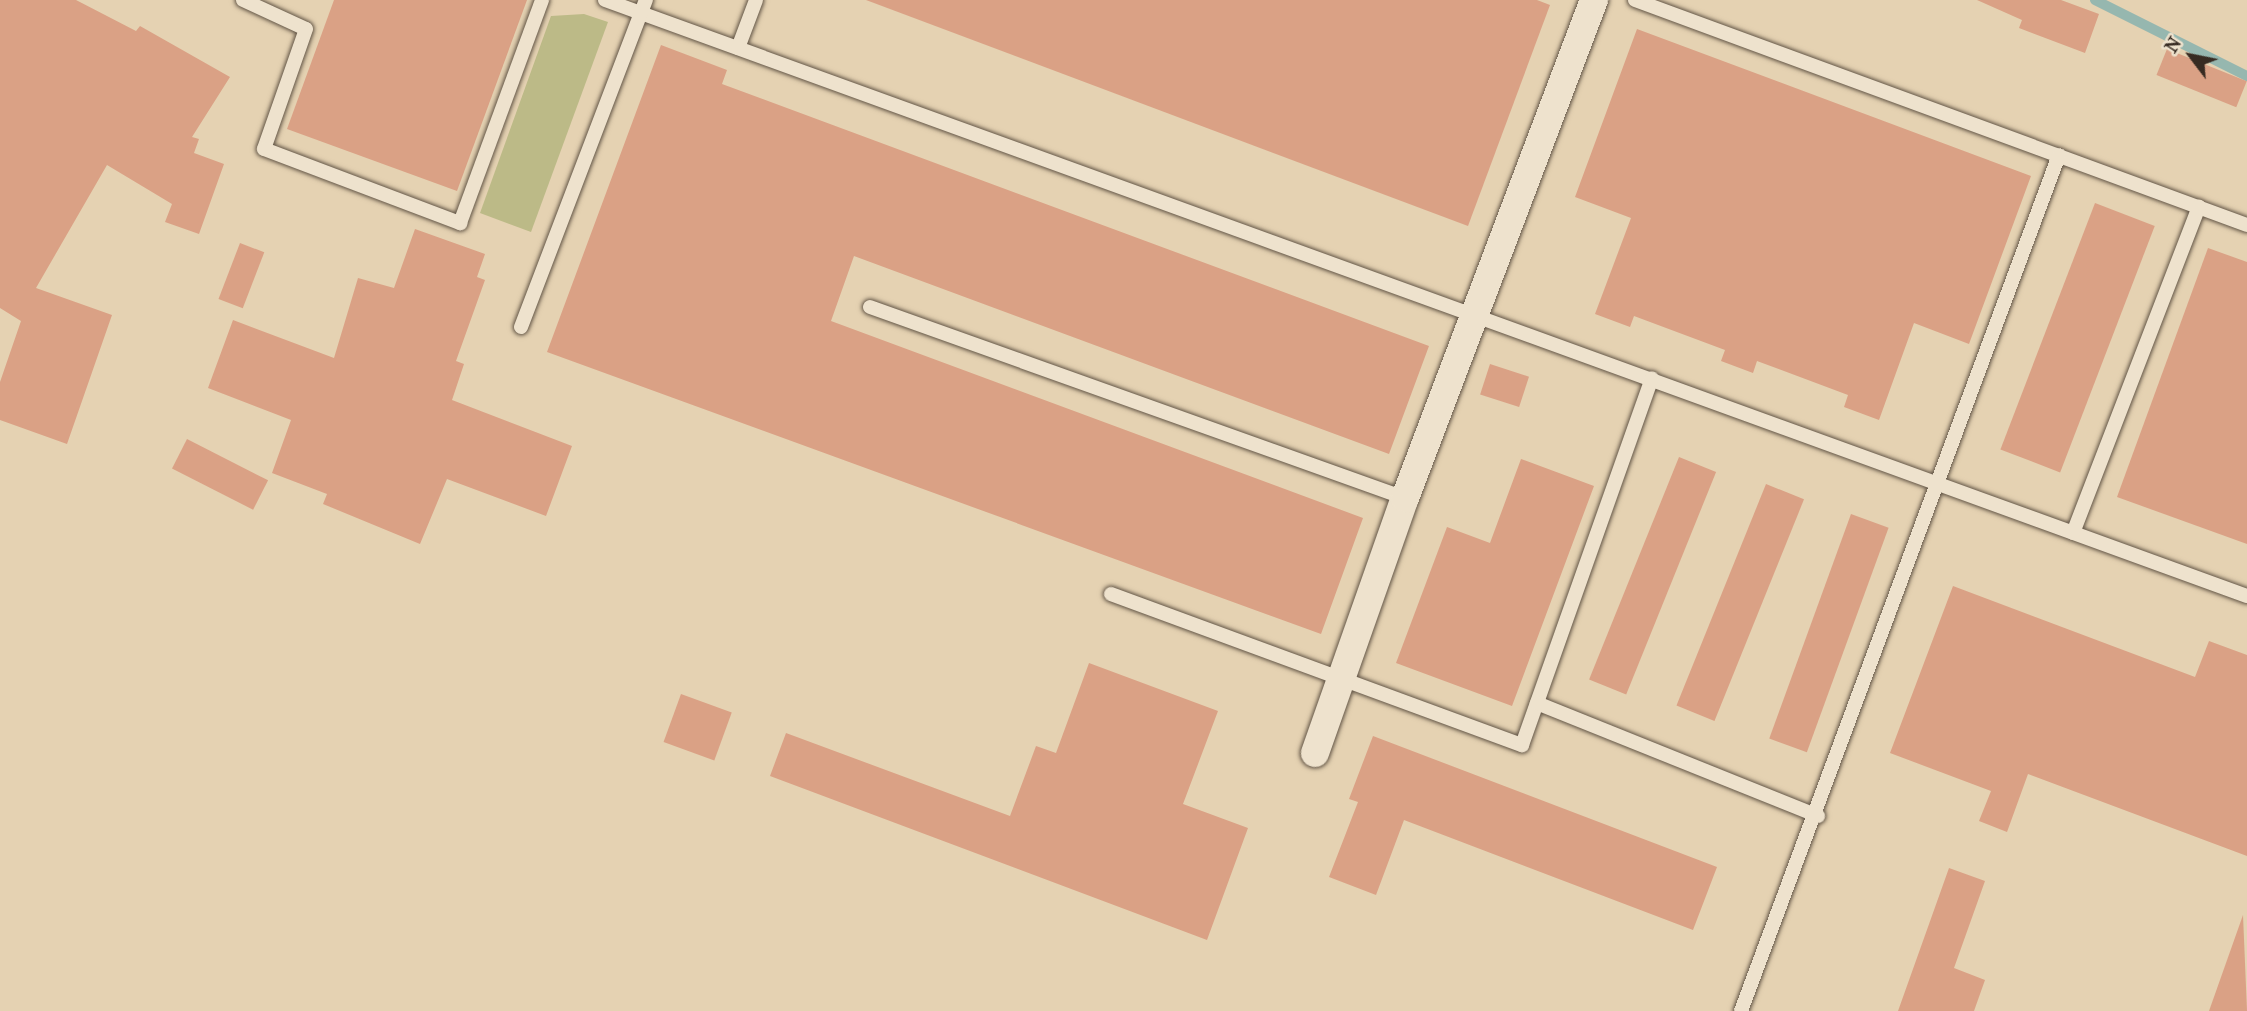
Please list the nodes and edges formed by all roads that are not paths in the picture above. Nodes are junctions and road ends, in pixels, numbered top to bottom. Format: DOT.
graph roads {
  1 [pos="243,0"];
  2 [pos="542,0"];
  3 [pos="605,0"];
  4 [pos="756,0"];
  5 [pos="1594,0"];
  6 [pos="1635,0"];
  7 [pos="644,6"];
  8 [pos="738,48"];
  9 [pos="2059,155"];
  10 [pos="2199,207"];
  11 [pos="2247,225"];
  12 [pos="870,307"];
  13 [pos="1476,314"];
  14 [pos="520,327"];
  15 [pos="1651,378"];
  16 [pos="1936,483"];
  17 [pos="1405,498"];
  18 [pos="2073,533"];
  19 [pos="1111,594"];
  20 [pos="2247,597"];
  21 [pos="1341,679"];
  22 [pos="1537,703"];
  23 [pos="1315,753"];
  24 [pos="1818,816"];
  25 [pos="1741,1011"];
  1 -- 2 [label="lane"];
  3 -- 7 [label="lane"];
  4 -- 8 [label="lane"];
  5 -- 13 [label="street"];
  6 -- 9 [label="lane"];
  7 -- 8 [label="lane"];
  7 -- 14 [label="lane"];
  8 -- 13 [label="lane"];
  9 -- 10 [label="lane"];
  9 -- 16 [label="lane"];
  10 -- 11 [label="lane"];
  10 -- 18 [label="lane"];
  12 -- 17 [label="lane"];
  13 -- 15 [label="lane"];
  13 -- 17 [label="street"];
  15 -- 16 [label="lane"];
  15 -- 22 [label="lane"];
  16 -- 18 [label="lane"];
  16 -- 24 [label="lane"];
  17 -- 21 [label="street"];
  18 -- 20 [label="lane"];
  19 -- 21 [label="lane"];
  21 -- 22 [label="lane"];
  21 -- 23 [label="street"];
  22 -- 24 [label="lane"];
  24 -- 25 [label="lane"];
}
